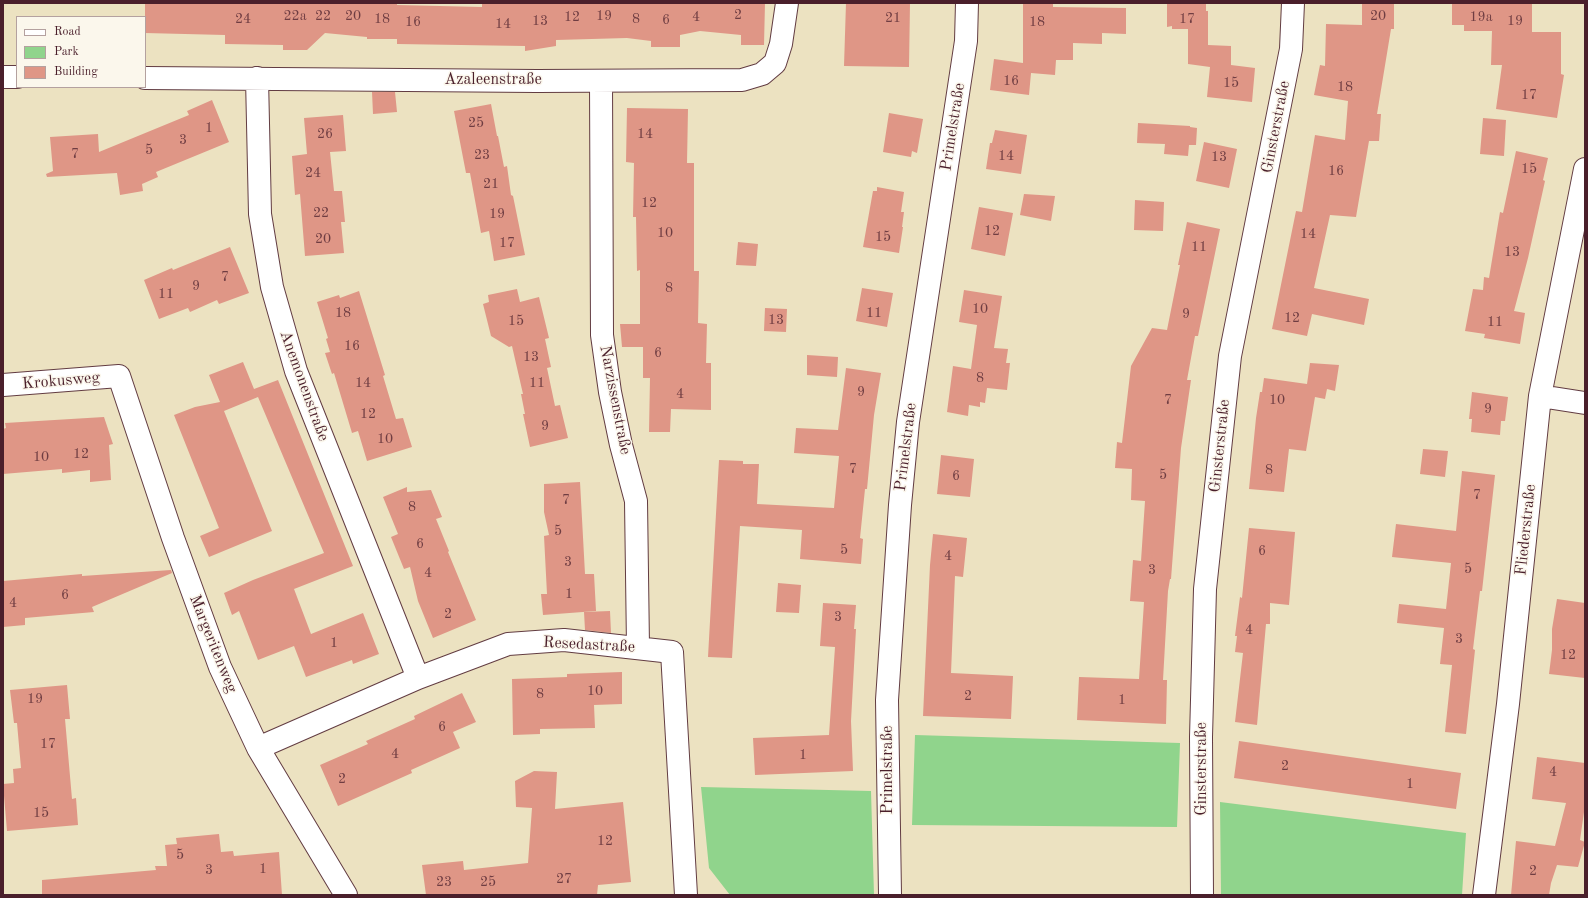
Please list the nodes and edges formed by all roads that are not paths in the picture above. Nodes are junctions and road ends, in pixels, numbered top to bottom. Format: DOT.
graph roads {
  1 [pos="786,3"];
  2 [pos="967,3"];
  3 [pos="1293,3"];
  4 [pos="3,77"];
  5 [pos="16,77"];
  6 [pos="146,78"];
  7 [pos="257,78"];
  8 [pos="601,81"];
  9 [pos="1585,168"];
  10 [pos="119,376"];
  11 [pos="3,386"];
  12 [pos="1540,396"];
  13 [pos="1585,403"];
  14 [pos="638,647"];
  15 [pos="418,678"];
  16 [pos="258,748"];
  17 [pos="346,895"];
  18 [pos="686,895"];
  19 [pos="890,895"];
  20 [pos="1202,895"];
  21 [pos="1484,895"];
  1 -- 8 [label="street, Azaleenstraße"];
  2 -- 19 [label="street, Primelstraße"];
  3 -- 20 [label="street, Ginsterstraße"];
  4 -- 5 [label="street"];
  6 -- 7 [label="street, Azaleenstraße"];
  7 -- 8 [label="street, Azaleenstraße"];
  7 -- 15 [label="street, Anemonenstraße"];
  8 -- 14 [label="street, Narzissenstraße"];
  9 -- 12 [label="street, Fliederstraße"];
  10 -- 11 [label="street, Krokusweg"];
  10 -- 16 [label="street, Margeritenweg"];
  12 -- 13 [label="street"];
  12 -- 21 [label="street, Fliederstraße"];
  14 -- 15 [label="street, Resedastraße"];
  14 -- 18 [label="street, Resedastraße"];
  15 -- 16 [label="street, Resedastraße"];
  16 -- 17 [label="street, Margeritenweg"];
}
